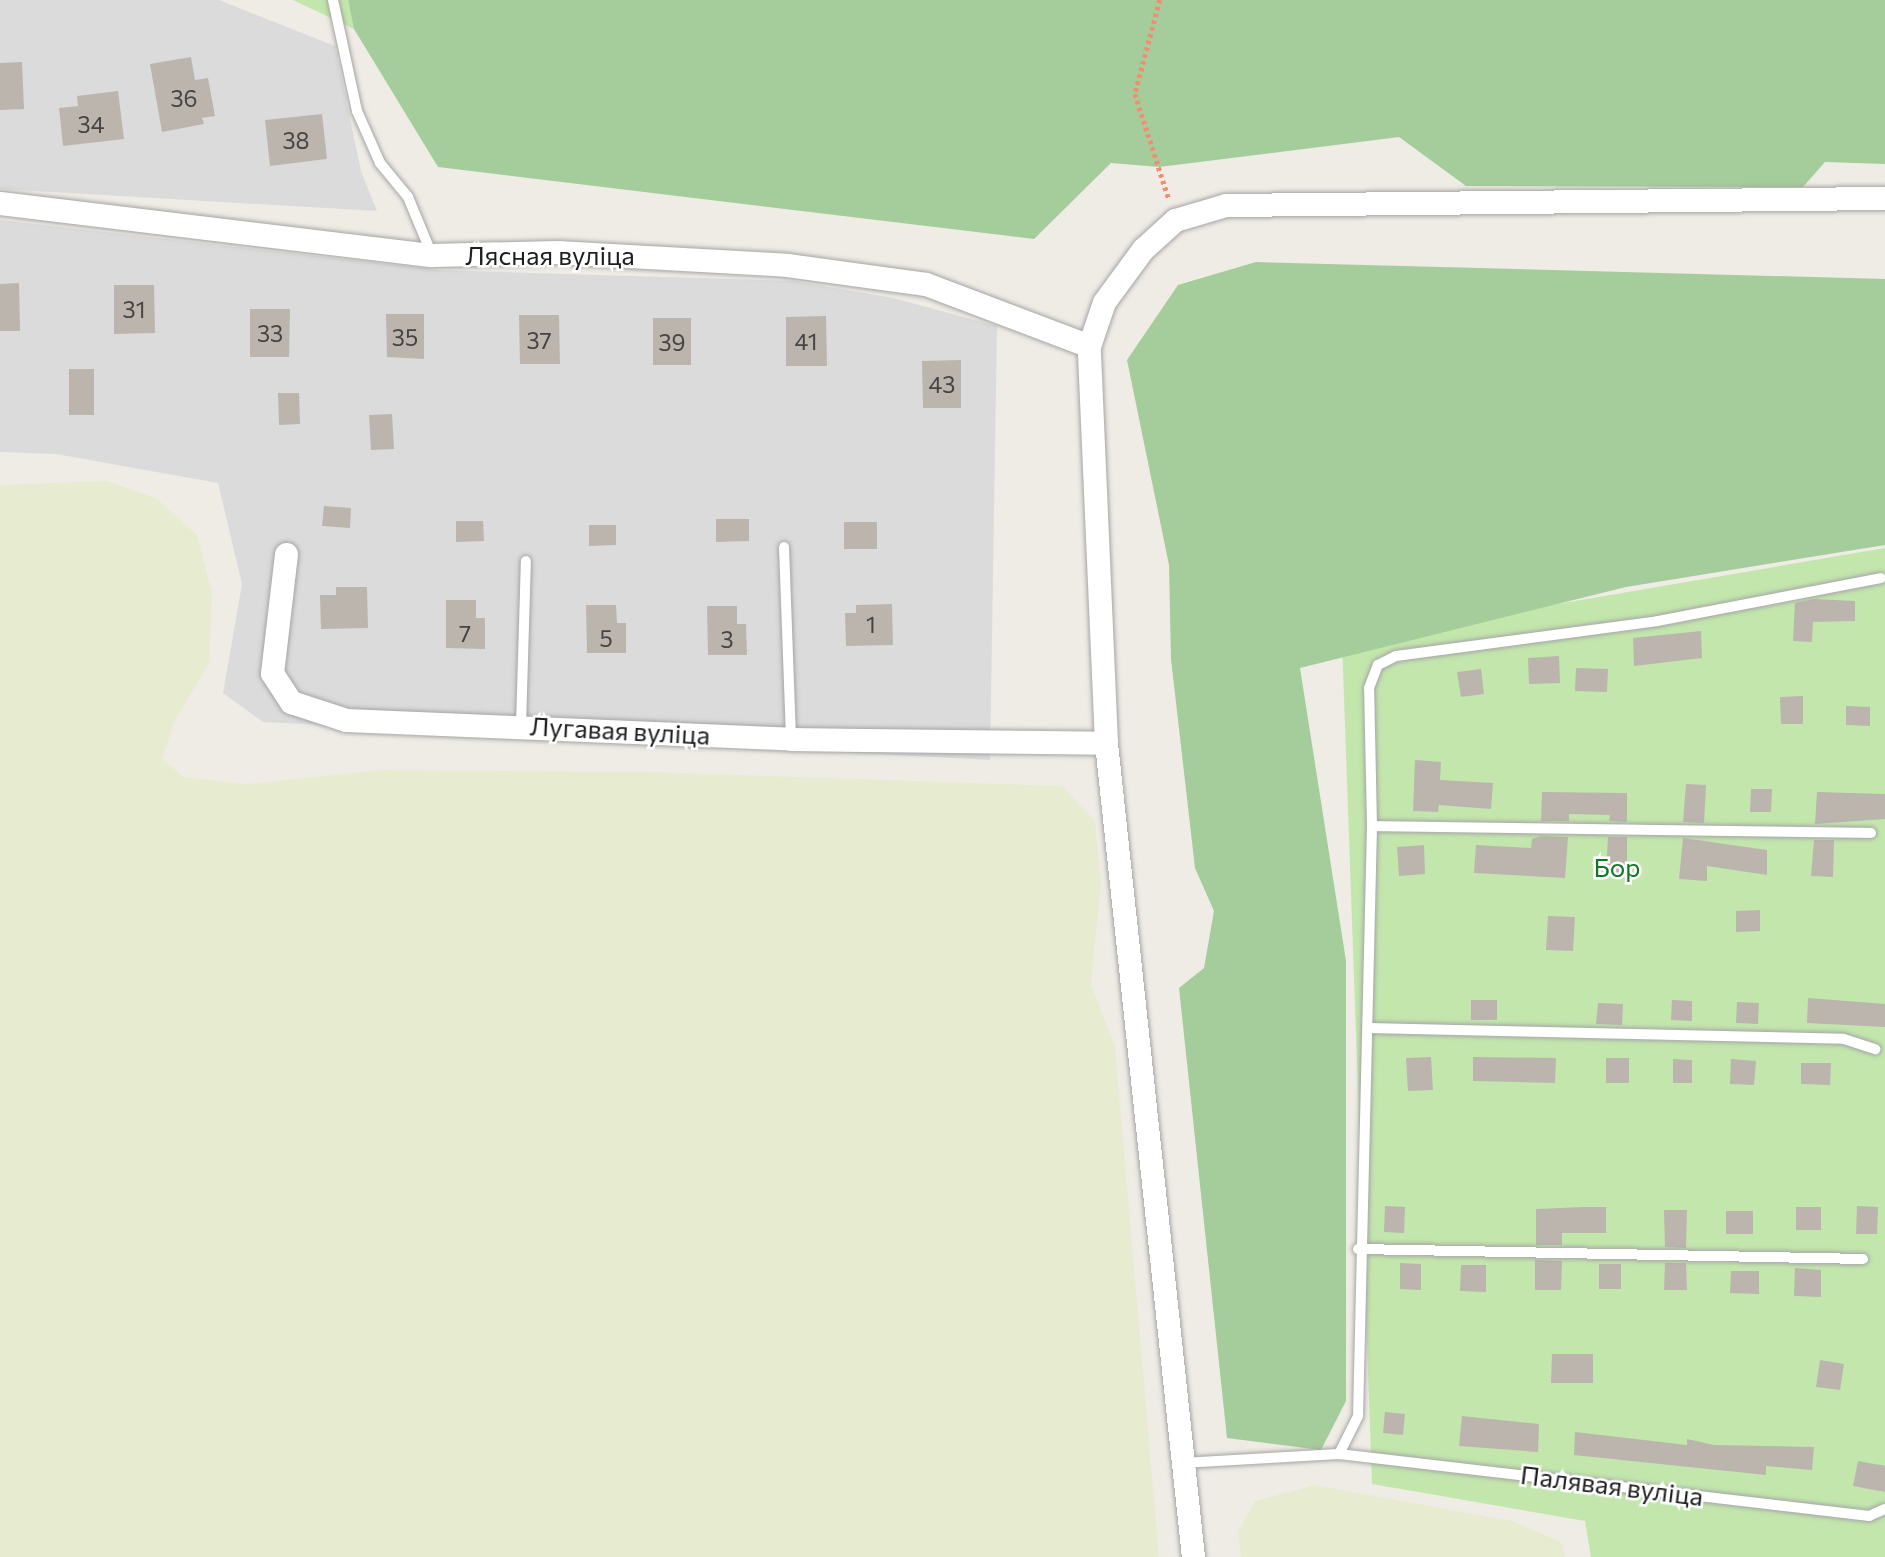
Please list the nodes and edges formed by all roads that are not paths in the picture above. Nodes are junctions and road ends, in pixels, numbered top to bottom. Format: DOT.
graph roads {
  1 [pos="333,0"];
  2 [pos="1885,198"];
  3 [pos="0,203"];
  4 [pos="432,255"];
  5 [pos="1089,346"];
  6 [pos="784,547"];
  7 [pos="286,554"];
  8 [pos="526,561"];
  9 [pos="1881,578"];
  10 [pos="521,726"];
  11 [pos="791,739"];
  12 [pos="1106,743"];
  13 [pos="1372,826"];
  14 [pos="1871,833"];
  15 [pos="1368,1028"];
  16 [pos="1875,1049"];
  17 [pos="1358,1249"];
  18 [pos="1863,1259"];
  19 [pos="1339,1454"];
  20 [pos="1182,1463"];
  21 [pos="1885,1509"];
  22 [pos="1194,1557"];
  1 -- 4 [label="lane"];
  2 -- 5 [label="street"];
  3 -- 4 [label="street, Лясная вуліца"];
  4 -- 5 [label="street, Лясная вуліца"];
  5 -- 12 [label="street"];
  6 -- 11 [label="lane"];
  7 -- 10 [label="street, Лугавая вуліца"];
  8 -- 10 [label="lane"];
  9 -- 13 [label="lane"];
  10 -- 11 [label="street, Лугавая вуліца"];
  11 -- 12 [label="street, Лугавая вуліца"];
  12 -- 20 [label="street"];
  13 -- 14 [label="lane"];
  13 -- 15 [label="lane"];
  15 -- 16 [label="lane"];
  15 -- 17 [label="lane"];
  17 -- 18 [label="lane"];
  17 -- 19 [label="lane"];
  19 -- 20 [label="lane, Палявая вуліца"];
  19 -- 21 [label="lane, Палявая вуліца"];
  20 -- 22 [label="street"];
}
